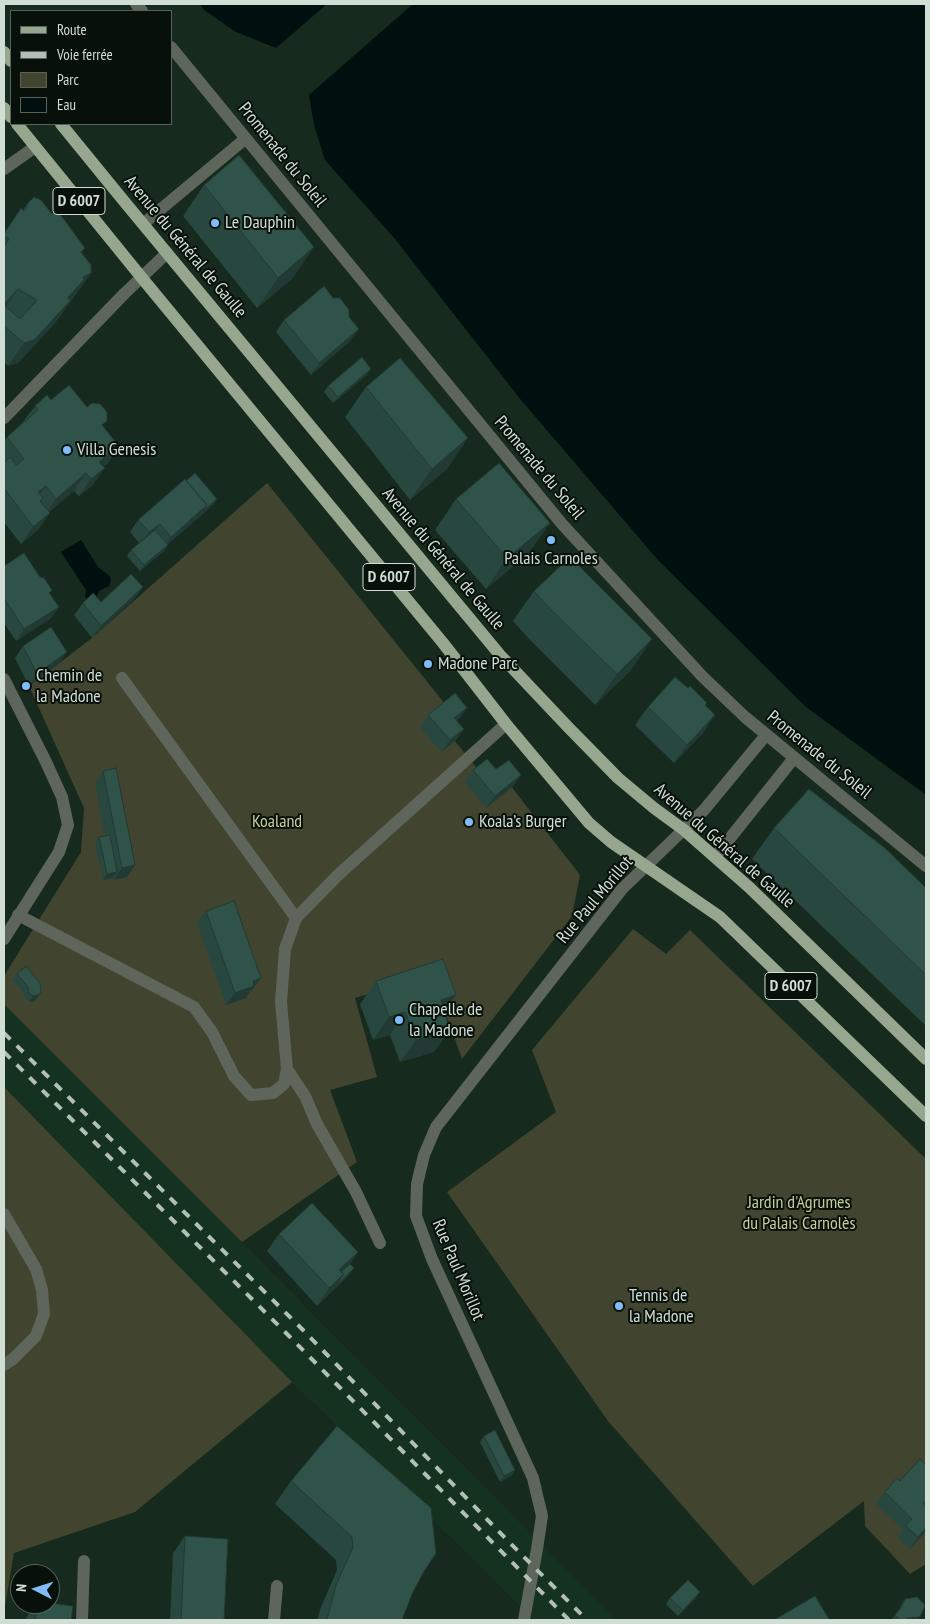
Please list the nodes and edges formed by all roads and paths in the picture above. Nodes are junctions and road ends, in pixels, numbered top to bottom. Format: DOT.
graph roads {
  1 [pos="172,48"];
  2 [pos="18,125"];
  3 [pos="62,125"];
  4 [pos="245,139"];
  5 [pos="36,148"];
  6 [pos="4,169"];
  7 [pos="143,224"];
  8 [pos="167,253"];
  9 [pos="142,278"];
  10 [pos="4,418"];
  11 [pos="122,678"];
  12 [pos="4,679"];
  13 [pos="506,724"];
  14 [pos="766,735"];
  15 [pos="794,758"];
  16 [pos="684,830"];
  17 [pos="715,856"];
  18 [pos="646,866"];
  19 [pos="926,866"];
  20 [pos="18,915"];
  21 [pos="296,918"];
  22 [pos="4,938"];
  23 [pos="926,1060"];
  24 [pos="286,1069"];
  25 [pos="926,1116"];
  26 [pos="4,1214"];
  27 [pos="380,1243"];
  28 [pos="4,1365"];
  29 [pos="84,1561"];
  30 [pos="276,1586"];
  31 [pos="82,1620"];
  32 [pos="274,1620"];
  33 [pos="524,1620"];
  1 -- 4 [label="street, Promenade du Soleil"];
  2 -- 5 [label="main road, D 6007"];
  3 -- 7 [label="main road, Avenue du Général de Gaulle / D 6007"];
  4 -- 7 [label="street"];
  4 -- 14 [label="street, Promenade du Soleil"];
  5 -- 6 [label="street"];
  5 -- 9 [label="main road, D 6007"];
  7 -- 8 [label="main road, Avenue du Général de Gaulle / D 6007"];
  8 -- 9 [label="street"];
  8 -- 16 [label="main road, Avenue du Général de Gaulle / D 6007"];
  9 -- 10 [label="street"];
  9 -- 13 [label="main road, D 6007"];
  11 -- 21 [label="street"];
  12 -- 20 [label="street"];
  13 -- 18 [label="main road, D 6007"];
  13 -- 21 [label="street"];
  14 -- 15 [label="street, Promenade du Soleil"];
  14 -- 16 [label="street, Rue Paul Morillot"];
  15 -- 17 [label="street"];
  15 -- 19 [label="street, Promenade du Soleil"];
  16 -- 17 [label="main road, Avenue du Général de Gaulle / D 6007"];
  16 -- 18 [label="street, Rue Paul Morillot"];
  17 -- 23 [label="main road, Avenue du Général de Gaulle / D 6007"];
  18 -- 25 [label="main road, D 6007"];
  18 -- 33 [label="street, Rue Paul Morillot"];
  20 -- 22 [label="street"];
  20 -- 24 [label="street"];
  21 -- 24 [label="street"];
  24 -- 27 [label="street"];
  26 -- 28 [label="street"];
  29 -- 31 [label="street"];
  30 -- 32 [label="street"];
}
